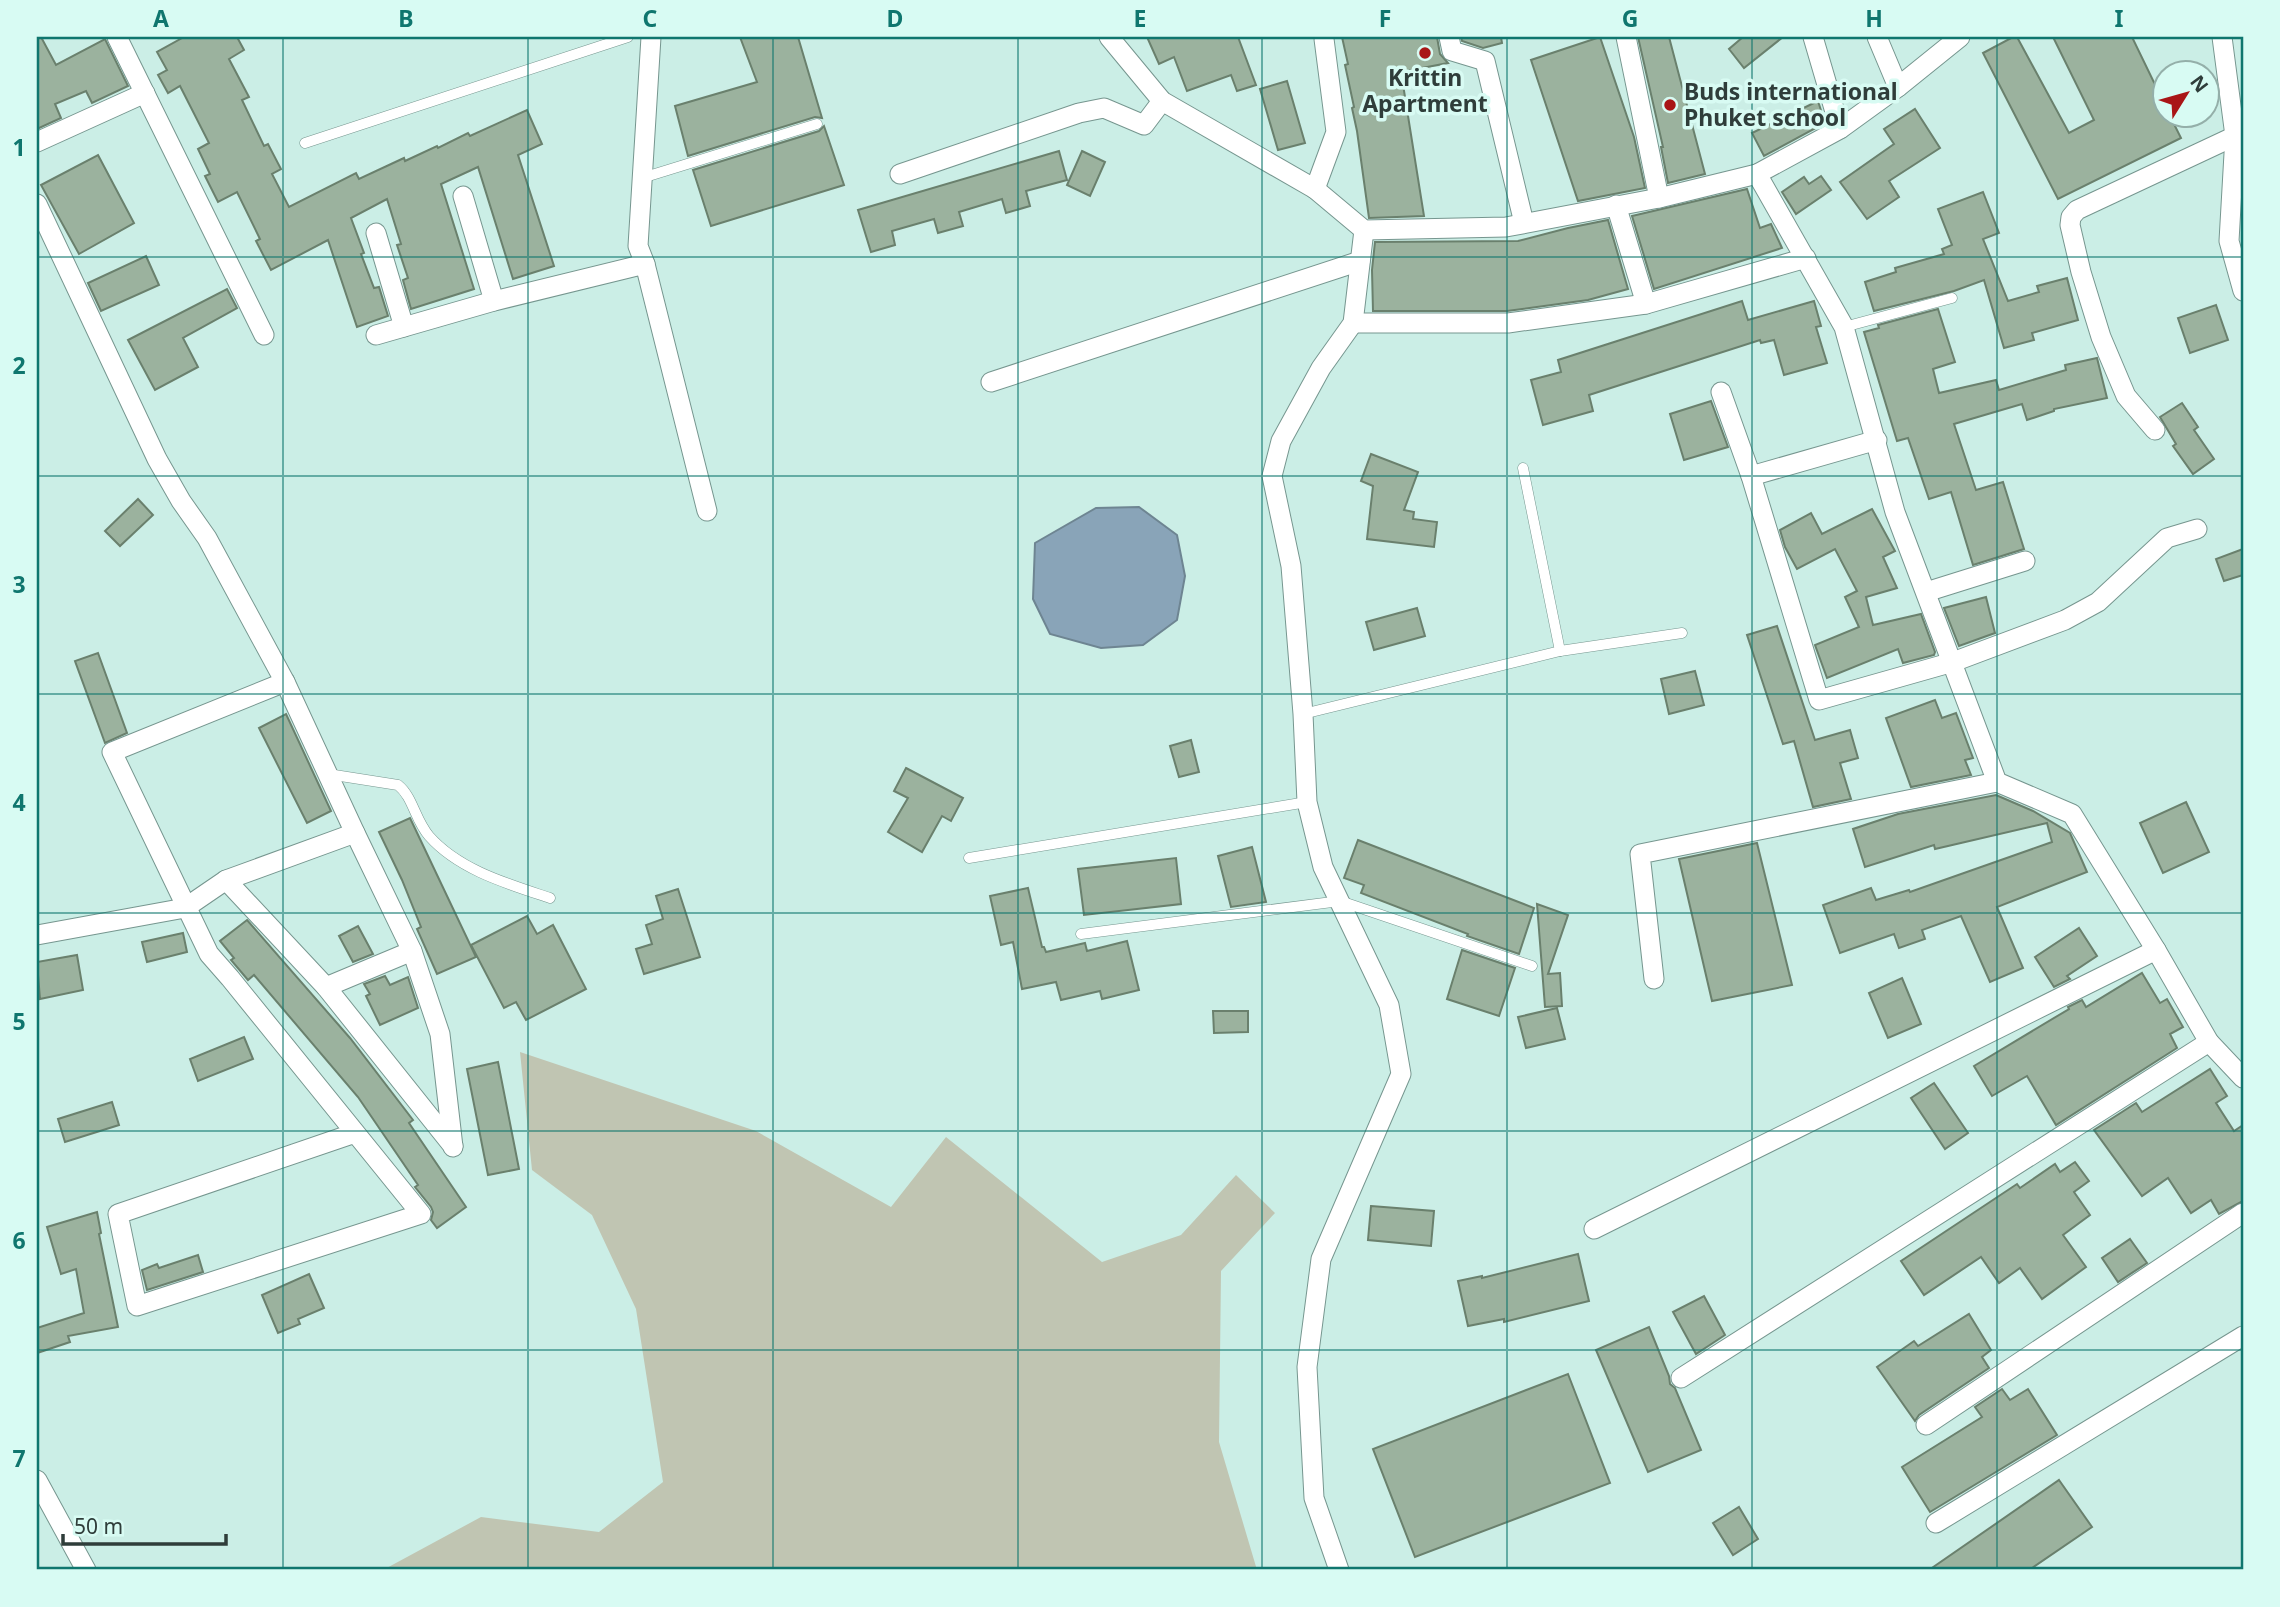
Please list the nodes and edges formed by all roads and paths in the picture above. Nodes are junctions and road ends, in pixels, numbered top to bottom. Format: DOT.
graph roads {
  1 [pos="117,37"];
  2 [pos="628,37"];
  3 [pos="651,37"];
  4 [pos="1110,37"];
  5 [pos="1449,37"];
  6 [pos="1626,37"];
  7 [pos="1813,37"];
  8 [pos="1877,37"];
  9 [pos="1960,37"];
  10 [pos="2222,37"];
  11 [pos="1324,39"];
  12 [pos="1898,87"];
  13 [pos="145,93"];
  14 [pos="1161,101"];
  15 [pos="817,124"];
  16 [pos="1840,129"];
  17 [pos="2235,136"];
  18 [pos="37,142"];
  19 [pos="305,143"];
  20 [pos="900,174"];
  21 [pos="1757,174"];
  22 [pos="642,178"];
  23 [pos="1315,189"];
  24 [pos="463,196"];
  25 [pos="1660,198"];
  26 [pos="37,204"];
  27 [pos="1616,205"];
  28 [pos="1524,223"];
  29 [pos="1364,230"];
  30 [pos="376,233"];
  31 [pos="1806,258"];
  32 [pos="1360,261"];
  33 [pos="645,264"];
  34 [pos="2243,291"];
  35 [pos="1952,298"];
  36 [pos="494,302"];
  37 [pos="1646,304"];
  38 [pos="1353,323"];
  39 [pos="404,327"];
  40 [pos="1844,327"];
  41 [pos="264,335"];
  42 [pos="376,335"];
  43 [pos="990,382"];
  44 [pos="1721,392"];
  45 [pos="2155,430"];
  46 [pos="1877,440"];
  47 [pos="1524,468"];
  48 [pos="1751,476"];
  49 [pos="707,511"];
  50 [pos="2197,529"];
  51 [pos="2025,561"];
  52 [pos="1926,592"];
  53 [pos="1682,633"];
  54 [pos="1560,651"];
  55 [pos="1953,662"];
  56 [pos="285,682"];
  57 [pos="1303,714"];
  58 [pos="327,774"];
  59 [pos="1997,782"];
  60 [pos="1307,802"];
  61 [pos="355,833"];
  62 [pos="969,858"];
  63 [pos="226,880"];
  64 [pos="550,898"];
  65 [pos="1340,901"];
  66 [pos="185,908"];
  67 [pos="1081,934"];
  68 [pos="37,935"];
  69 [pos="412,950"];
  70 [pos="2156,950"];
  71 [pos="1532,966"];
  72 [pos="1654,979"];
  73 [pos="326,987"];
  74 [pos="2209,1042"];
  75 [pos="2243,1078"];
  76 [pos="355,1133"];
  77 [pos="2243,1213"];
  78 [pos="1594,1229"];
  79 [pos="2243,1336"];
  80 [pos="1681,1378"];
  81 [pos="1926,1424"];
  82 [pos="37,1480"];
  83 [pos="1936,1523"];
  84 [pos="86,1570"];
  85 [pos="1339,1570"];
  1 -- 13 [label="street"];
  2 -- 19 [label="lane"];
  3 -- 22 [label="street"];
  4 -- 14 [label="street"];
  5 -- 28 [label="street"];
  6 -- 25 [label="street"];
  7 -- 16 [label="street"];
  8 -- 12 [label="street"];
  9 -- 12 [label="street"];
  10 -- 17 [label="street"];
  11 -- 23 [label="street"];
  12 -- 16 [label="street"];
  13 -- 18 [label="street"];
  13 -- 41 [label="street"];
  14 -- 20 [label="street"];
  14 -- 23 [label="street"];
  15 -- 22 [label="lane"];
  16 -- 21 [label="street"];
  17 -- 34 [label="street"];
  17 -- 45 [label="street"];
  21 -- 25 [label="street"];
  21 -- 31 [label="street"];
  22 -- 33 [label="street"];
  23 -- 29 [label="street"];
  24 -- 36 [label="street"];
  25 -- 27 [label="street"];
  26 -- 56 [label="street"];
  27 -- 28 [label="street"];
  27 -- 37 [label="street"];
  28 -- 29 [label="street"];
  29 -- 32 [label="street"];
  30 -- 39 [label="street"];
  31 -- 37 [label="street"];
  31 -- 40 [label="street"];
  32 -- 38 [label="street"];
  32 -- 43 [label="street"];
  33 -- 36 [label="street"];
  33 -- 49 [label="street"];
  35 -- 40 [label="lane"];
  36 -- 39 [label="street"];
  37 -- 38 [label="street"];
  38 -- 57 [label="street"];
  39 -- 42 [label="street"];
  40 -- 46 [label="street"];
  44 -- 48 [label="street"];
  46 -- 48 [label="street"];
  46 -- 52 [label="street"];
  47 -- 54 [label="lane"];
  48 -- 55 [label="street"];
  50 -- 55 [label="street"];
  51 -- 52 [label="street"];
  52 -- 55 [label="street"];
  53 -- 54 [label="lane"];
  54 -- 57 [label="lane"];
  55 -- 59 [label="street"];
  56 -- 58 [label="street"];
  56 -- 66 [label="street"];
  57 -- 60 [label="street"];
  58 -- 61 [label="street"];
  58 -- 64 [label="lane"];
  59 -- 70 [label="street"];
  59 -- 72 [label="street"];
  60 -- 62 [label="lane"];
  60 -- 65 [label="street"];
  61 -- 63 [label="street"];
  61 -- 69 [label="street"];
  63 -- 66 [label="street"];
  63 -- 73 [label="street"];
  65 -- 67 [label="lane"];
  65 -- 71 [label="lane"];
  65 -- 85 [label="street"];
  66 -- 68 [label="street"];
  66 -- 76 [label="street"];
  69 -- 73 [label="street"];
  69 -- 73 [label="street"];
  70 -- 74 [label="street"];
  70 -- 78 [label="street"];
  74 -- 75 [label="street"];
  74 -- 80 [label="street"];
  76 -- 76 [label="street"];
  77 -- 81 [label="street"];
  79 -- 83 [label="street"];
  82 -- 84 [label="street"];
}
